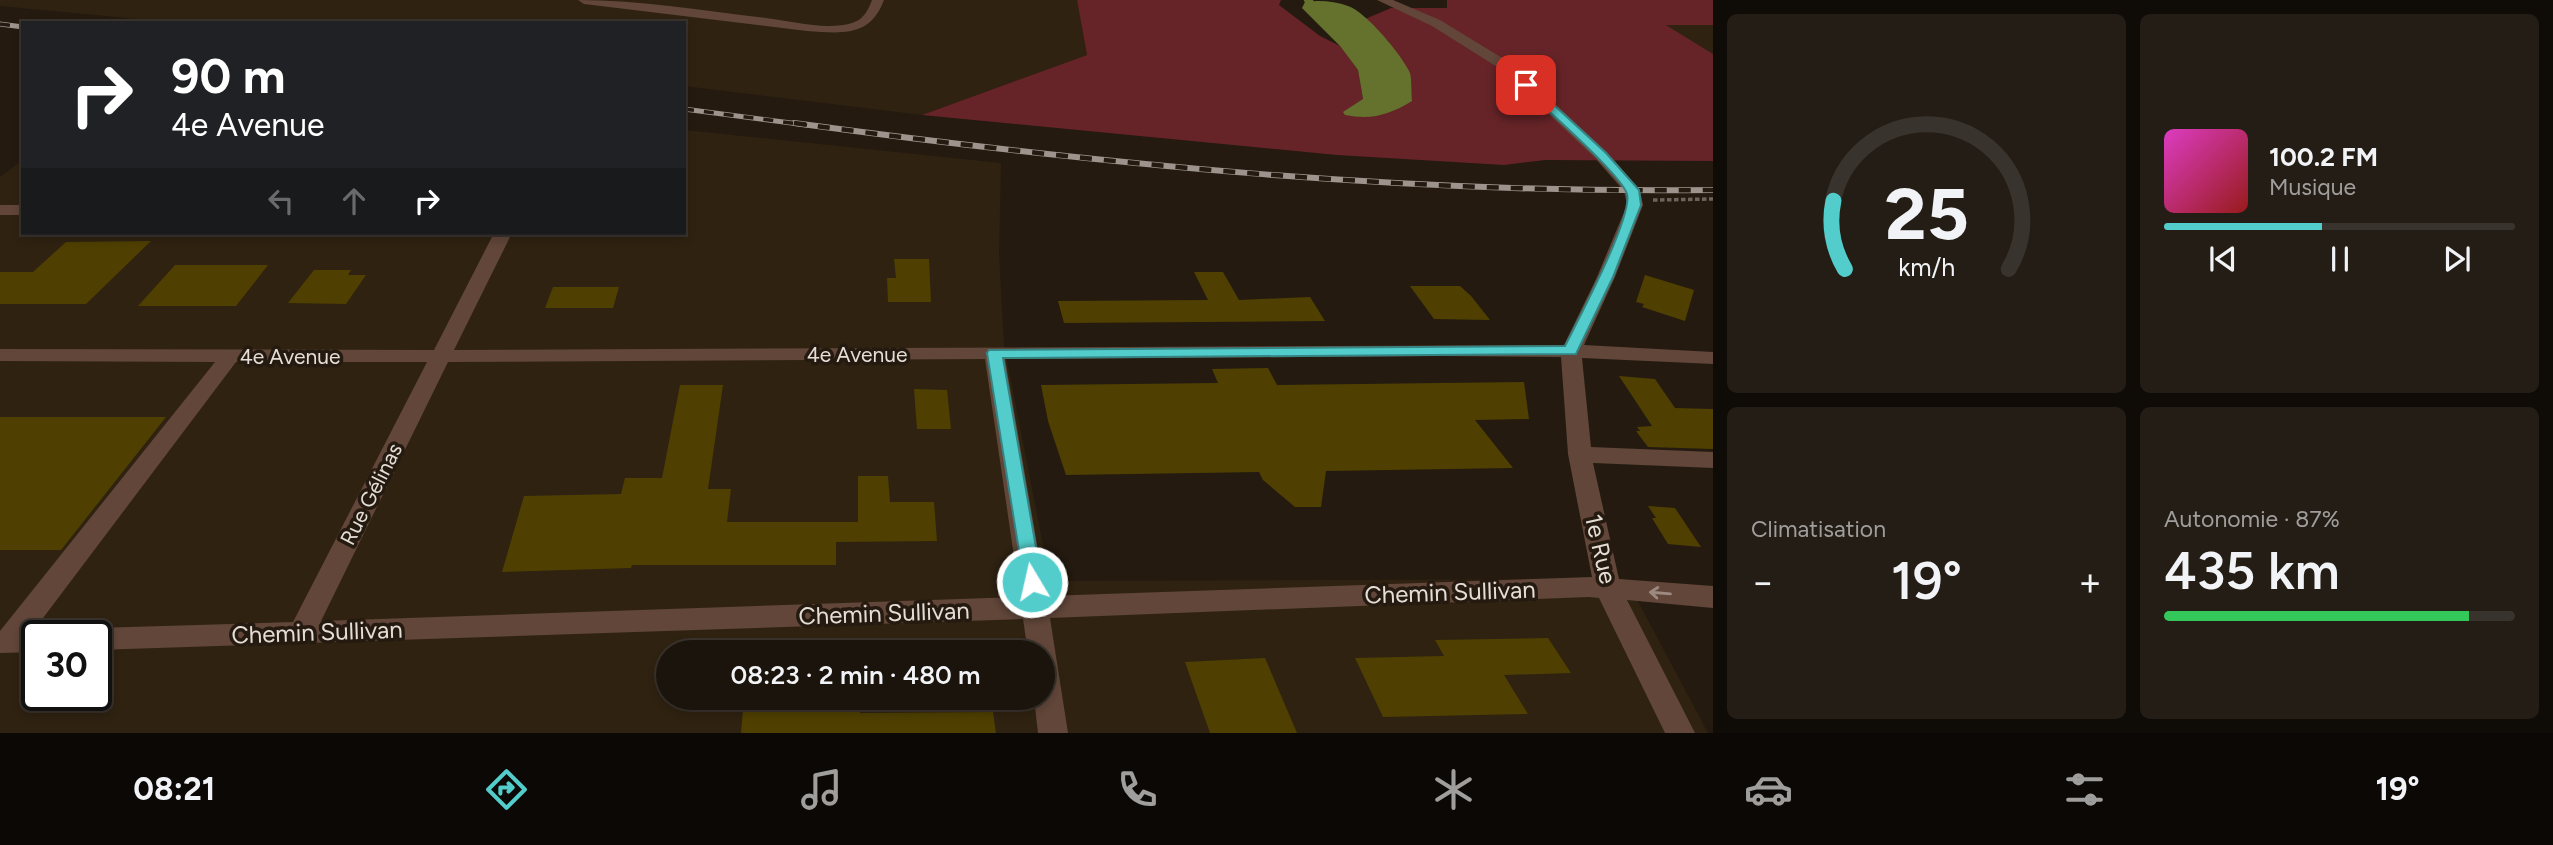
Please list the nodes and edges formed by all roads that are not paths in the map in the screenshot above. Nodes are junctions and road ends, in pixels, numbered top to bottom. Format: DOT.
graph roads {
  1 [pos="584,0"];
  2 [pos="878,0"];
  3 [pos="1383,0"];
  4 [pos="21,209"];
  5 [pos="0,210"];
  6 [pos="502,235"];
  7 [pos="1571,351"];
  8 [pos="994,353"];
  9 [pos="0,355"];
  10 [pos="230,356"];
  11 [pos="440,356"];
  12 [pos="1713,358"];
  13 [pos="1580,454"];
  14 [pos="1713,460"];
  15 [pos="1608,589"];
  16 [pos="1713,597"];
  17 [pos="1036,607"];
  18 [pos="302,631"];
  19 [pos="112,638"];
  20 [pos="1040,640"];
  21 [pos="4,642"];
  22 [pos="1050,710"];
  23 [pos="1053,733"];
  24 [pos="1680,733"];
  1 -- 2 [label="street"];
  3 -- 7 [label="street"];
  4 -- 5 [label="street"];
  6 -- 11 [label="street, Rue Gélinas"];
  7 -- 8 [label="street, 4e Avenue"];
  7 -- 12 [label="street, 4e Avenue"];
  7 -- 13 [label="street, 1e Rue"];
  8 -- 11 [label="street, 4e Avenue"];
  8 -- 17 [label="street"];
  9 -- 10 [label="street, 4e Avenue"];
  10 -- 11 [label="street, 4e Avenue"];
  10 -- 21 [label="street"];
  11 -- 18 [label="street, Rue Gélinas"];
  13 -- 14 [label="street"];
  13 -- 15 [label="street, 1e Rue"];
  16 -- 15 [label="street, Chemin Sullivan, one-way"];
  15 -- 17 [label="street, Chemin Sullivan"];
  15 -- 24 [label="street, 1e Rue"];
  17 -- 18 [label="street, Chemin Sullivan"];
  17 -- 20 [label="street"];
  18 -- 19 [label="street, Chemin Sullivan"];
  22 -- 23 [label="street"];
}
